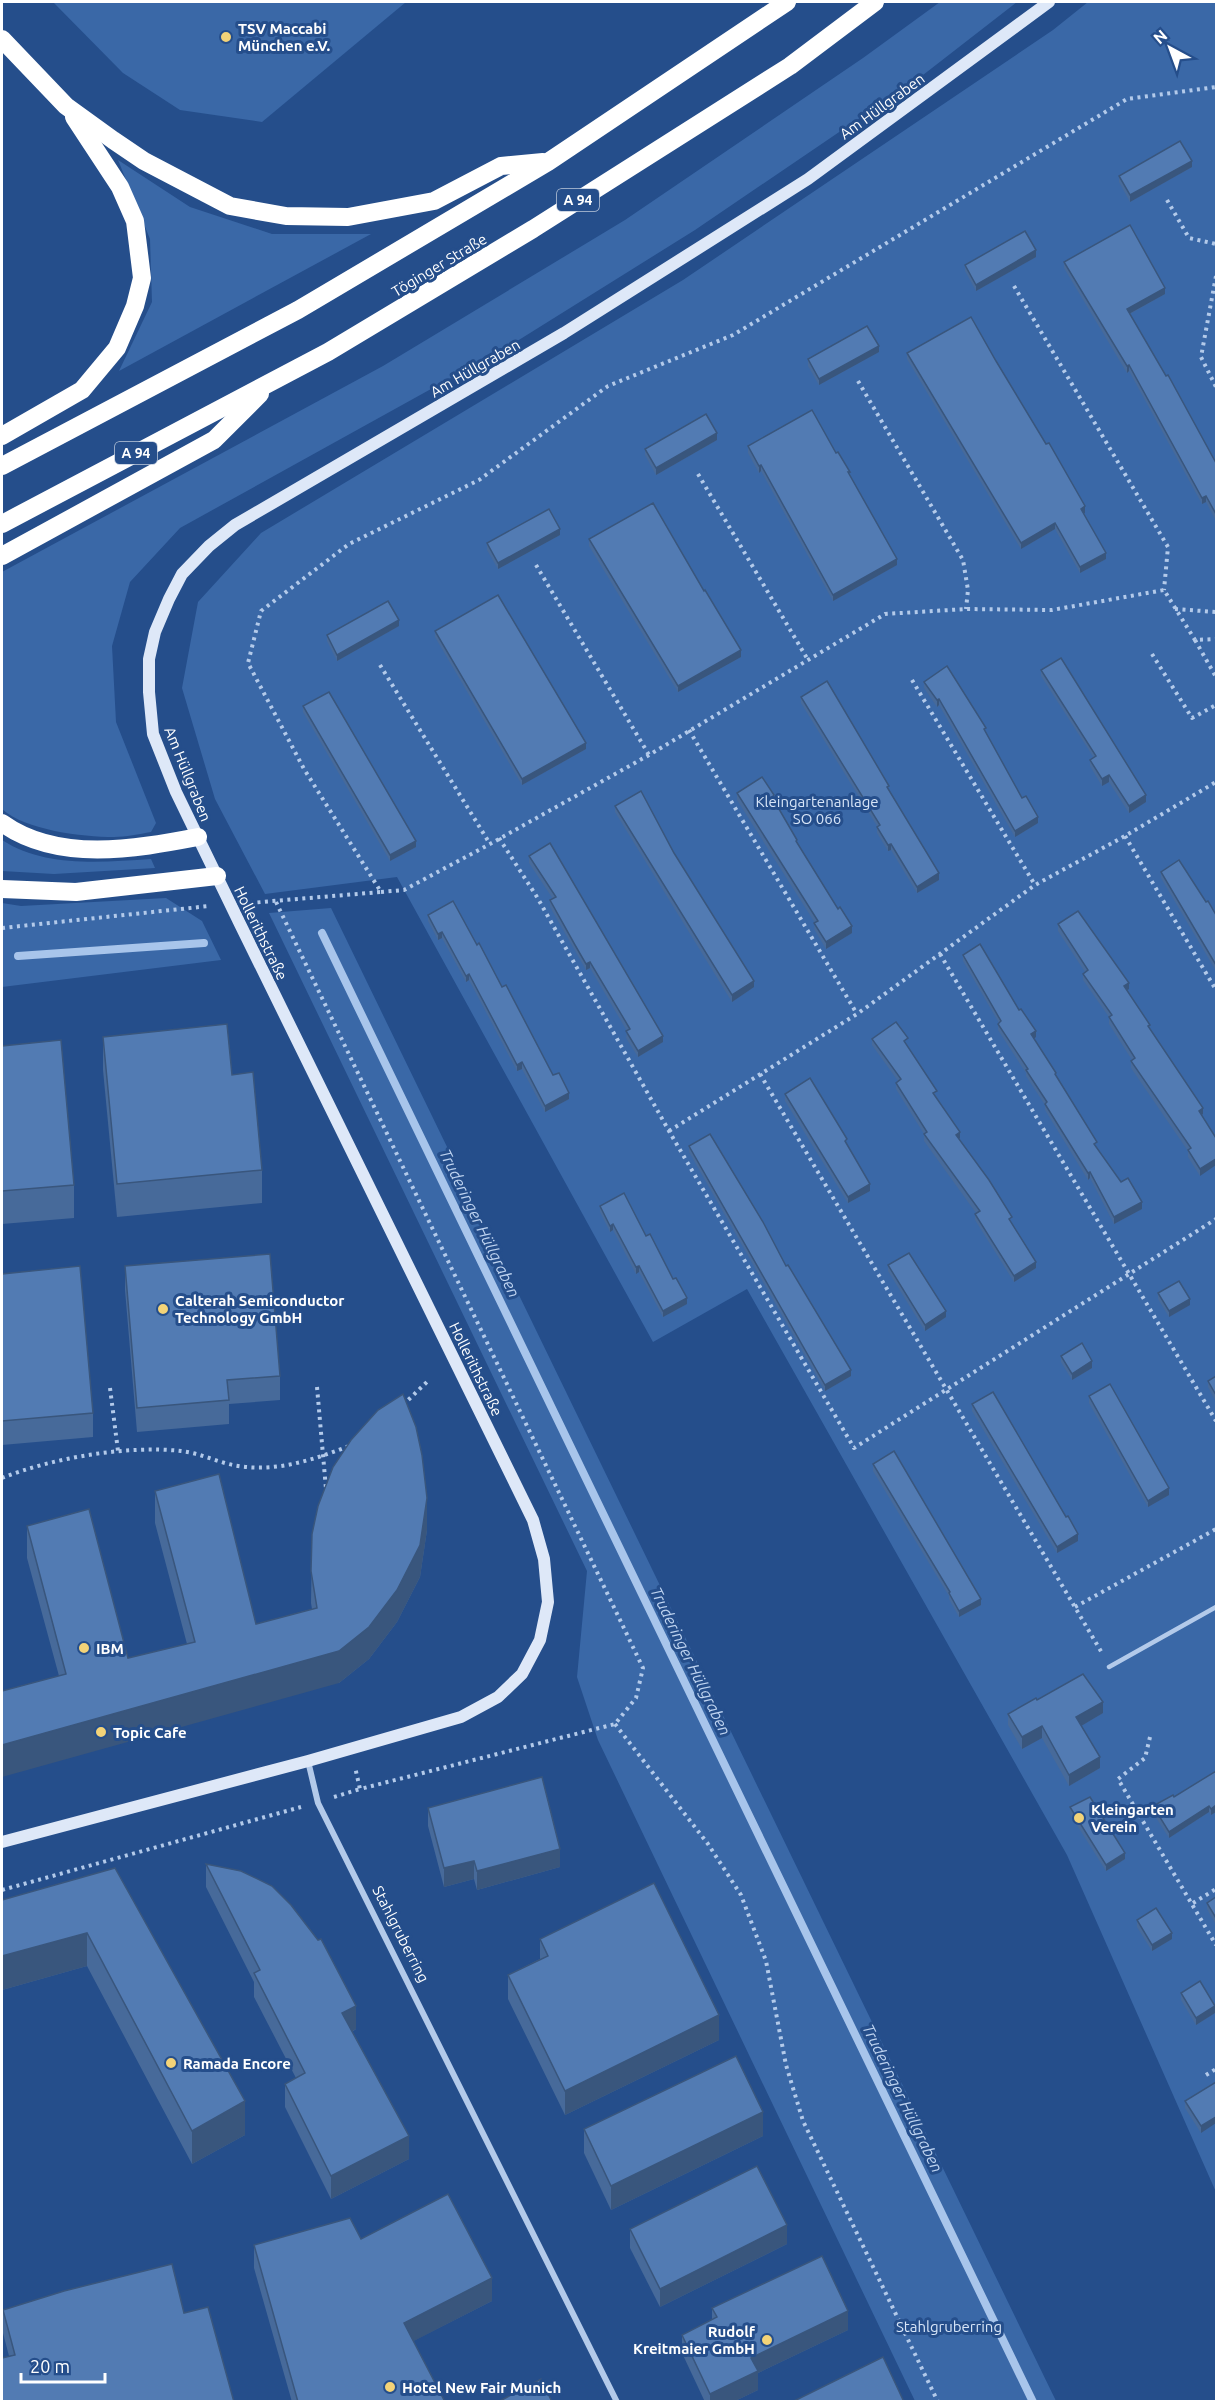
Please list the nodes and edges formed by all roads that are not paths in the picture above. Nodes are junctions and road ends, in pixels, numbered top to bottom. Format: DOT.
graph roads {
  1 [pos="787,2"];
  2 [pos="875,2"];
  3 [pos="1049,2"];
  4 [pos="2,39"];
  5 [pos="66,106"];
  6 [pos="548,162"];
  7 [pos="271,382"];
  8 [pos="2,436"];
  9 [pos="2,466"];
  10 [pos="2,524"];
  11 [pos="2,556"];
  12 [pos="2,823"];
  13 [pos="198,837"];
  14 [pos="217,876"];
  15 [pos="2,889"];
  16 [pos="1216,1607"];
  17 [pos="1109,1667"];
  18 [pos="308,1761"];
  19 [pos="2,1842"];
  20 [pos="617,2402"];
  1 -- 6 [label="highway"];
  2 -- 7 [label="highway, Töginger Straße / A 94"];
  3 -- 13 [label="main road, Am Hüllgraben"];
  4 -- 5 [label="highway"];
  5 -- 6 [label="highway"];
  5 -- 8 [label="highway"];
  6 -- 9 [label="highway"];
  7 -- 10 [label="highway, Töginger Straße / A 94"];
  7 -- 11 [label="highway"];
  12 -- 13 [label="highway"];
  13 -- 14 [label="main road, Am Hüllgraben"];
  14 -- 15 [label="highway"];
  14 -- 18 [label="main road, Hollerithstraße"];
  16 -- 17 [label="lane"];
  18 -- 19 [label="main road"];
  18 -- 20 [label="street, Stahlgruberring"];
}
